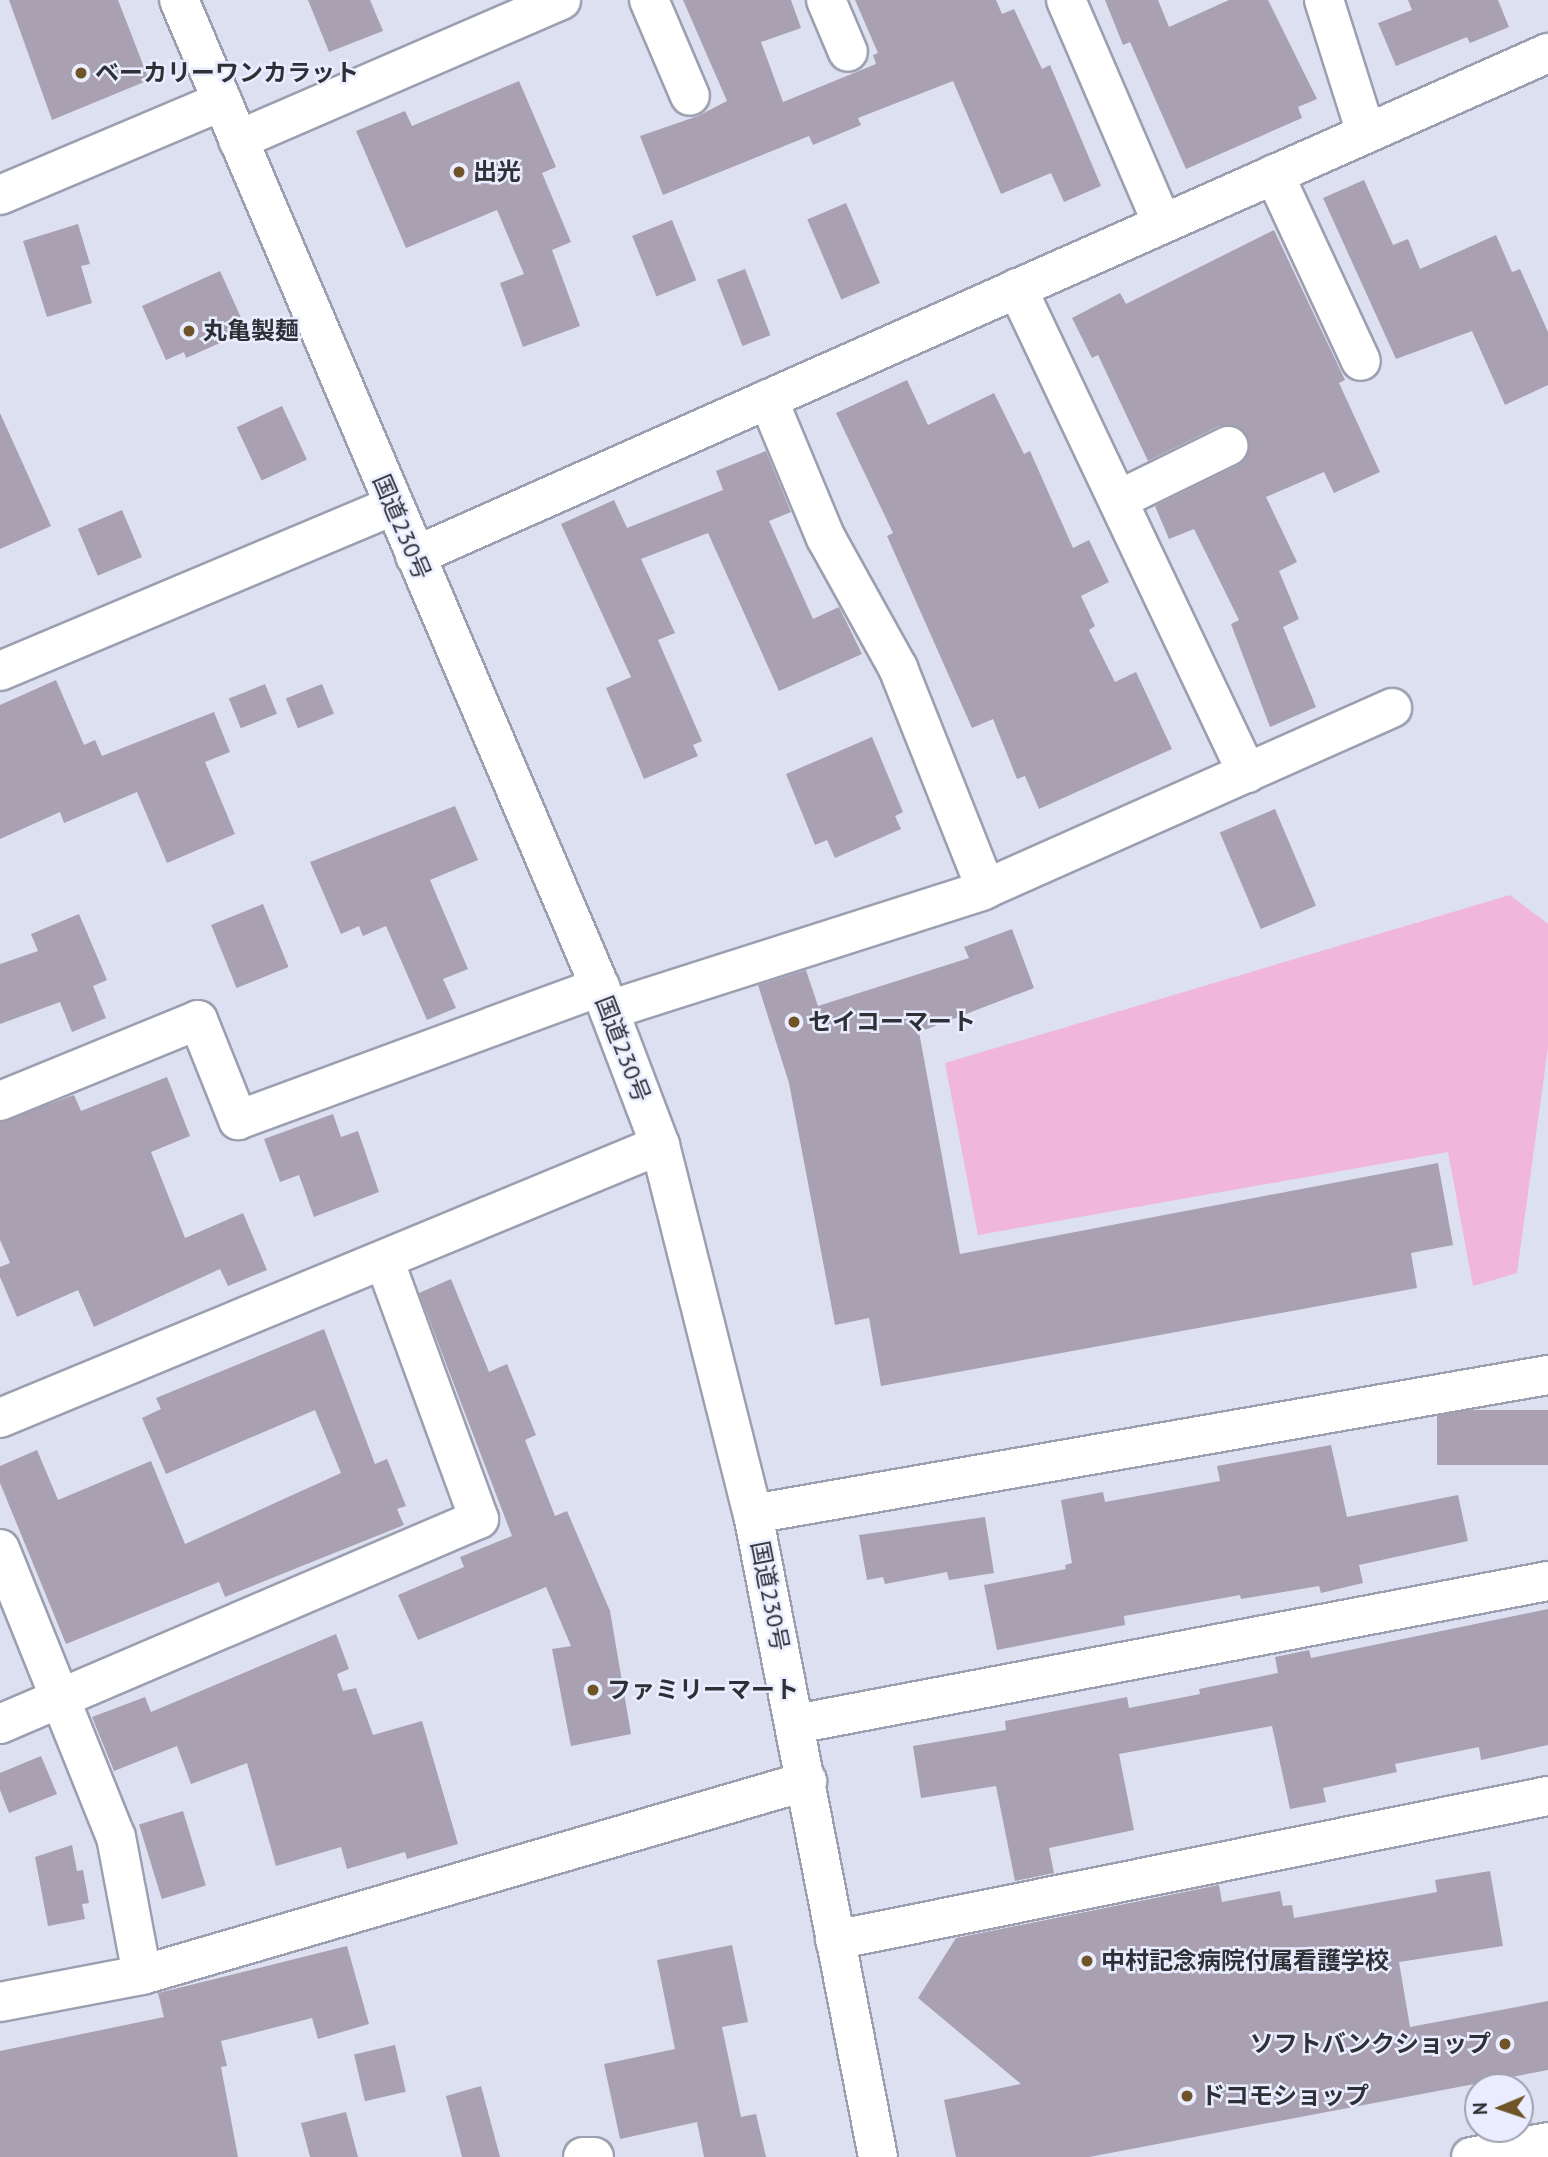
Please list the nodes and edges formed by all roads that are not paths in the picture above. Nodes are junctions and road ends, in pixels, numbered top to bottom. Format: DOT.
graph roads {
  1 [pos="179,0"];
  2 [pos="561,0"];
  3 [pos="649,0"];
  4 [pos="826,0"];
  5 [pos="1066,0"];
  6 [pos="1324,0"];
  7 [pos="848,52"];
  8 [pos="1548,53"];
  9 [pos="690,96"];
  10 [pos="222,101"];
  11 [pos="1366,133"];
  12 [pos="238,140"];
  13 [pos="1274,174"];
  14 [pos="0,195"];
  15 [pos="1162,223"];
  16 [pos="1017,288"];
  17 [pos="1361,361"];
  18 [pos="768,399"];
  19 [pos="1228,446"];
  20 [pos="1118,500"];
  21 [pos="393,506"];
  22 [pos="415,556"];
  23 [pos="0,671"];
  24 [pos="1392,708"];
  25 [pos="1247,773"];
  26 [pos="986,889"];
  27 [pos="604,999"];
  28 [pos="0,1101"];
  29 [pos="660,1144"];
  30 [pos="384,1260"];
  31 [pos="1548,1375"];
  32 [pos="0,1418"];
  33 [pos="754,1514"];
  34 [pos="0,1549"];
  35 [pos="1548,1581"];
  36 [pos="63,1698"];
  37 [pos="0,1724"];
  38 [pos="796,1724"];
  39 [pos="807,1781"];
  40 [pos="1548,1796"];
  41 [pos="835,1940"];
  42 [pos="142,1975"];
  43 [pos="0,2002"];
  44 [pos="1548,2141"];
  45 [pos="583,2157"];
  46 [pos="594,2157"];
  47 [pos="878,2157"];
  48 [pos="1471,2157"];
  1 -- 10 [label="main road, 国道230号"];
  2 -- 12 [label="main road"];
  3 -- 9 [label="main road"];
  4 -- 7 [label="main road"];
  5 -- 15 [label="main road"];
  6 -- 11 [label="main road"];
  8 -- 11 [label="main road"];
  10 -- 12 [label="main road, 国道230号"];
  10 -- 14 [label="main road"];
  11 -- 13 [label="main road"];
  12 -- 21 [label="main road, 国道230号"];
  13 -- 15 [label="main road"];
  13 -- 17 [label="main road"];
  15 -- 16 [label="main road"];
  16 -- 18 [label="main road"];
  16 -- 20 [label="main road"];
  18 -- 22 [label="main road"];
  18 -- 26 [label="main road"];
  19 -- 20 [label="main road"];
  20 -- 25 [label="main road"];
  21 -- 22 [label="main road, 国道230号"];
  21 -- 23 [label="main road"];
  22 -- 27 [label="main road, 国道230号"];
  24 -- 25 [label="main road"];
  25 -- 26 [label="main road"];
  26 -- 27 [label="main road"];
  27 -- 28 [label="main road"];
  27 -- 29 [label="main road, 国道230号"];
  29 -- 30 [label="main road"];
  29 -- 33 [label="main road, 国道230号"];
  30 -- 32 [label="main road"];
  30 -- 36 [label="main road"];
  31 -- 33 [label="main road"];
  33 -- 38 [label="main road, 国道230号"];
  34 -- 36 [label="main road"];
  35 -- 38 [label="main road"];
  36 -- 37 [label="main road"];
  36 -- 42 [label="main road"];
  38 -- 39 [label="main road, 国道230号"];
  39 -- 41 [label="main road, 国道230号"];
  39 -- 42 [label="main road"];
  40 -- 41 [label="main road"];
  41 -- 47 [label="main road, 国道230号"];
  42 -- 43 [label="main road"];
  44 -- 48 [label="main road"];
  45 -- 46 [label="main road"];
}
